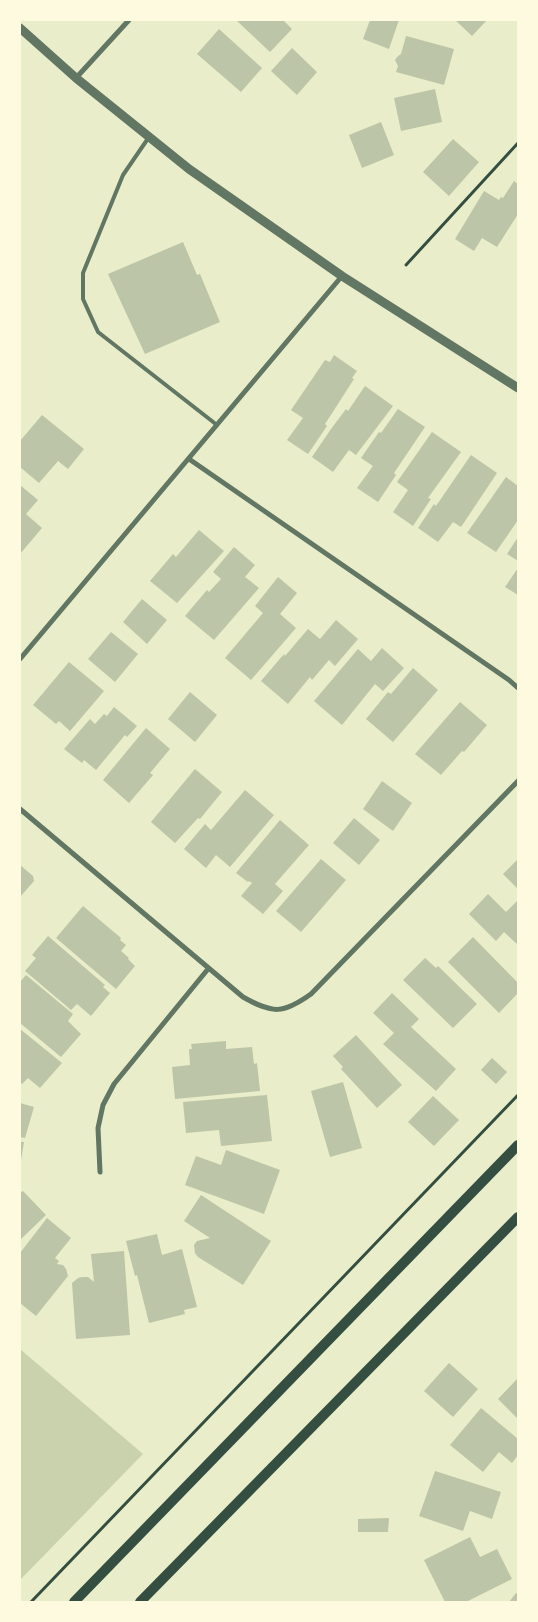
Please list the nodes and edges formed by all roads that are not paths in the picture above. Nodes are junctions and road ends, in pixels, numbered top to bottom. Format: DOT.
graph roads {
  1 [pos="129,20"];
  2 [pos="20,28"];
  3 [pos="76,78"];
  4 [pos="149,137"];
  5 [pos="342,276"];
  6 [pos="518,388"];
  7 [pos="217,425"];
  8 [pos="189,459"];
  9 [pos="20,659"];
  10 [pos="518,688"];
  11 [pos="518,781"];
  12 [pos="20,809"];
  13 [pos="208,969"];
  14 [pos="518,1145"];
  15 [pos="100,1172"];
  16 [pos="518,1218"];
  17 [pos="74,1602"];
  18 [pos="140,1602"];
  1 -- 3 [label="street"];
  2 -- 3 [label="street"];
  3 -- 4 [label="street"];
  4 -- 5 [label="street"];
  4 -- 7 [label="lane"];
  5 -- 6 [label="street"];
  5 -- 7 [label="street"];
  7 -- 8 [label="street"];
  8 -- 9 [label="street"];
  8 -- 10 [label="street"];
  11 -- 13 [label="street"];
  12 -- 13 [label="street"];
  13 -- 15 [label="street"];
  14 -- 17 [label="main road"];
  16 -- 18 [label="main road"];
}
